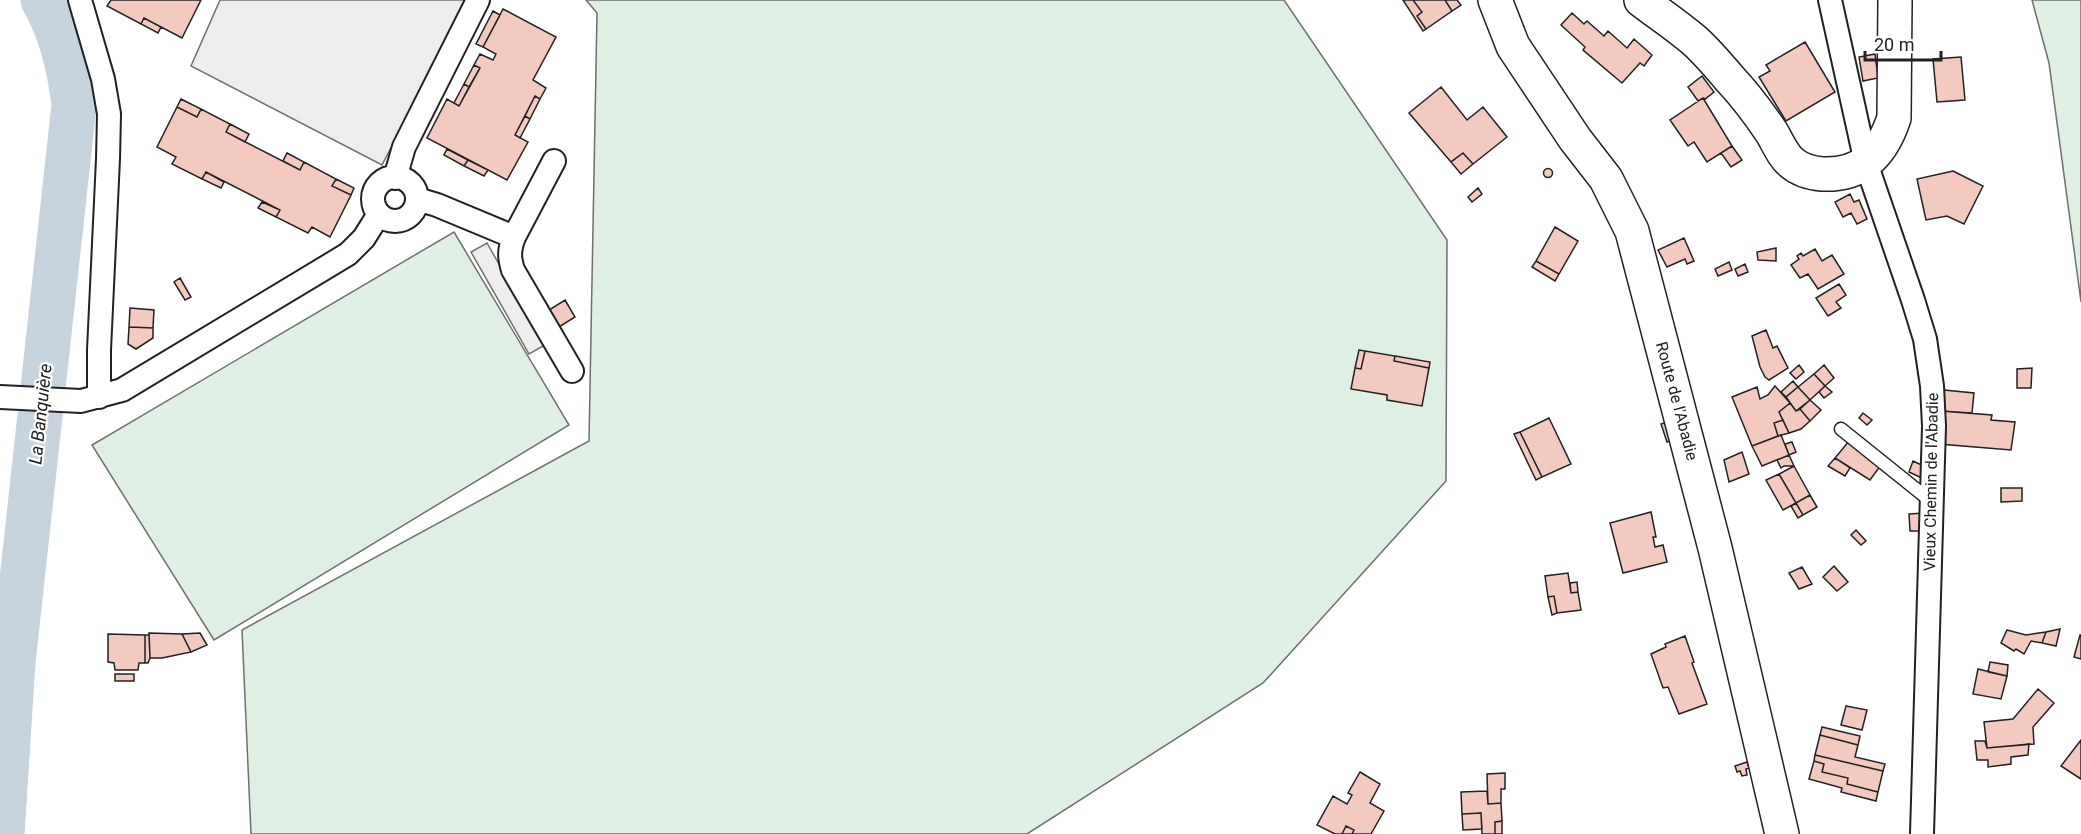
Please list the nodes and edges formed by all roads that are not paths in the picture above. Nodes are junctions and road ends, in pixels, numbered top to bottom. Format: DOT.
graph roads {
  1 [pos="80,0"];
  2 [pos="478,0"];
  3 [pos="1495,0"];
  4 [pos="1641,0"];
  5 [pos="1830,0"];
  6 [pos="1894,0"];
  7 [pos="554,161"];
  8 [pos="1866,163"];
  9 [pos="395,177"];
  10 [pos="417,199"];
  11 [pos="380,214"];
  12 [pos="514,237"];
  13 [pos="572,370"];
  14 [pos="0,397"];
  15 [pos="90,399"];
  16 [pos="1841,429"];
  17 [pos="1932,502"];
  18 [pos="1782,834"];
  19 [pos="1922,834"];
  1 -- 15 [label="street"];
  2 -- 9 [label="street"];
  3 -- 18 [label="street, Route de l'Abadie"];
  4 -- 8 [label="street"];
  5 -- 8 [label="street, Vieux Chemin de l'Abadie"];
  6 -- 8 [label="street"];
  7 -- 12 [label="street"];
  8 -- 17 [label="street, Vieux Chemin de l'Abadie"];
  9 -- 10 [label="street"];
  9 -- 11 [label="street"];
  10 -- 11 [label="street"];
  10 -- 12 [label="street"];
  11 -- 15 [label="street"];
  12 -- 13 [label="street"];
  14 -- 15 [label="street"];
  16 -- 17 [label="lane"];
  17 -- 19 [label="street, Vieux Chemin de l'Abadie"];
}
